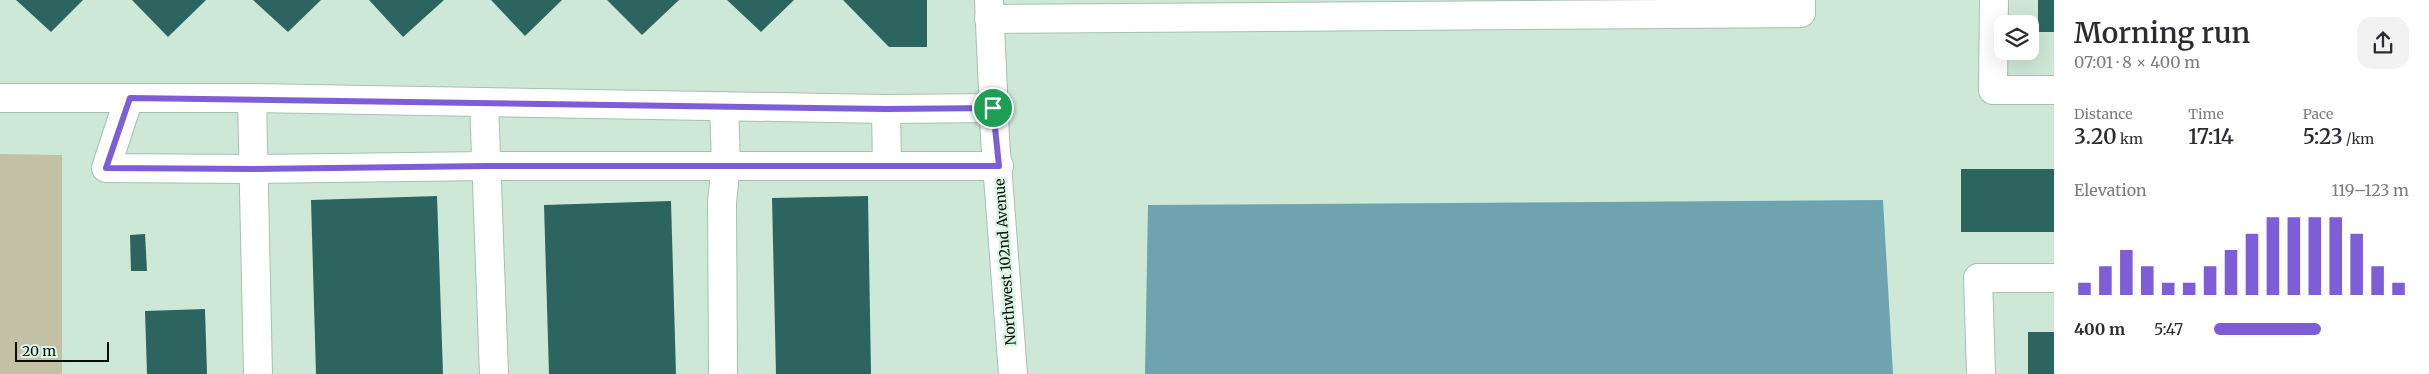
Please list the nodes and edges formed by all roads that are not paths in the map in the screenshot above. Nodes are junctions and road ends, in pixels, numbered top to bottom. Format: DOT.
graph roads {
  1 [pos="1801,0"];
  2 [pos="1994,0"];
  3 [pos="1119,9"];
  4 [pos="989,10"];
  5 [pos="2054,90"];
  6 [pos="0,98"];
  7 [pos="130,98"];
  8 [pos="252,98"];
  9 [pos="484,102"];
  10 [pos="724,106"];
  11 [pos="993,108"];
  12 [pos="886,109"];
  13 [pos="487,166"];
  14 [pos="726,166"];
  15 [pos="887,166"];
  16 [pos="999,166"];
  17 [pos="253,169"];
  18 [pos="2054,278"];
  19 [pos="258,374"];
  20 [pos="494,374"];
  21 [pos="723,374"];
  22 [pos="1013,374"];
  23 [pos="1981,374"];
  1 -- 3 [label="lane"];
  2 -- 5 [label="lane"];
  3 -- 4 [label="lane"];
  4 -- 11 [label="lane, Northwest 102nd Avenue"];
  6 -- 7 [label="lane"];
  7 -- 8 [label="lane"];
  7 -- 17 [label="lane"];
  8 -- 9 [label="lane"];
  8 -- 17 [label="lane"];
  9 -- 10 [label="lane"];
  9 -- 13 [label="lane"];
  10 -- 12 [label="lane"];
  10 -- 14 [label="lane"];
  11 -- 12 [label="lane"];
  11 -- 16 [label="lane, Northwest 102nd Avenue"];
  12 -- 15 [label="lane"];
  13 -- 14 [label="lane"];
  13 -- 17 [label="lane"];
  13 -- 20 [label="lane"];
  14 -- 15 [label="lane"];
  14 -- 21 [label="lane"];
  15 -- 16 [label="lane"];
  16 -- 22 [label="lane, Northwest 102nd Avenue"];
  17 -- 19 [label="lane"];
  18 -- 23 [label="lane"];
}
